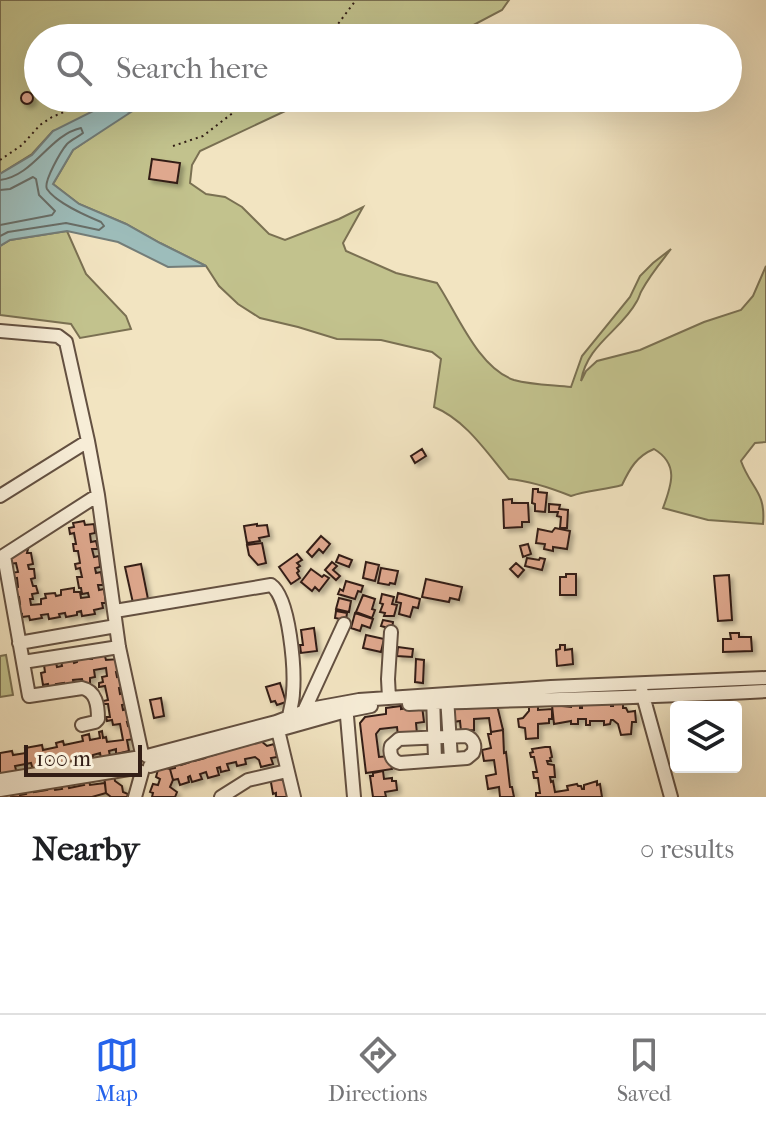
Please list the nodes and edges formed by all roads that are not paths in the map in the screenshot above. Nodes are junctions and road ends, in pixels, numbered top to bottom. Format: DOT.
graph roads {
  1 [pos="0,331"];
  2 [pos="88,441"];
  3 [pos="98,495"];
  4 [pos="0,496"];
  5 [pos="2,557"];
  6 [pos="115,611"];
  7 [pos="344,624"];
  8 [pos="116,626"];
  9 [pos="391,632"];
  10 [pos="19,643"];
  11 [pos="119,647"];
  12 [pos="23,662"];
  13 [pos="766,678"];
  14 [pos="659,682"];
  15 [pos="640,683"];
  16 [pos="766,691"];
  17 [pos="660,697"];
  18 [pos="389,698"];
  19 [pos="433,698"];
  20 [pos="447,698"];
  21 [pos="644,698"];
  22 [pos="346,706"];
  23 [pos="304,711"];
  24 [pos="289,717"];
  25 [pos="82,725"];
  26 [pos="277,727"];
  27 [pos="434,737"];
  28 [pos="450,737"];
  29 [pos="451,759"];
  30 [pos="435,760"];
  31 [pos="142,762"];
  32 [pos="287,771"];
  33 [pos="0,780"];
  34 [pos="0,790"];
  35 [pos="135,797"];
  36 [pos="221,797"];
  37 [pos="294,797"];
  38 [pos="354,797"];
  39 [pos="671,797"];
  1 -- 2 [label="street"];
  2 -- 3 [label="street"];
  2 -- 4 [label="street"];
  3 -- 5 [label="street"];
  3 -- 6 [label="street"];
  5 -- 10 [label="street"];
  6 -- 8 [label="street"];
  6 -- 24 [label="street"];
  7 -- 23 [label="street"];
  8 -- 10 [label="street"];
  8 -- 11 [label="street"];
  9 -- 18 [label="street"];
  10 -- 12 [label="street"];
  11 -- 12 [label="street"];
  11 -- 31 [label="street"];
  12 -- 25 [label="street"];
  13 -- 14 [label="street"];
  14 -- 15 [label="street"];
  14 -- 17 [label="street"];
  15 -- 20 [label="street"];
  15 -- 21 [label="street"];
  16 -- 17 [label="street"];
  17 -- 21 [label="street"];
  18 -- 19 [label="street"];
  18 -- 22 [label="street"];
  19 -- 20 [label="street"];
  19 -- 22 [label="street"];
  19 -- 27 [label="street"];
  20 -- 21 [label="street"];
  20 -- 28 [label="street"];
  21 -- 39 [label="street"];
  22 -- 23 [label="street"];
  22 -- 26 [label="street"];
  22 -- 38 [label="street"];
  23 -- 24 [label="street"];
  24 -- 26 [label="street"];
  26 -- 31 [label="street"];
  26 -- 32 [label="street"];
  27 -- 28 [label="street"];
  27 -- 30 [label="street"];
  27 -- 30 [label="street"];
  28 -- 29 [label="street"];
  28 -- 29 [label="street"];
  29 -- 30 [label="street"];
  31 -- 33 [label="street"];
  31 -- 34 [label="street"];
  31 -- 35 [label="street"];
  32 -- 36 [label="street"];
  32 -- 37 [label="street"];
}
